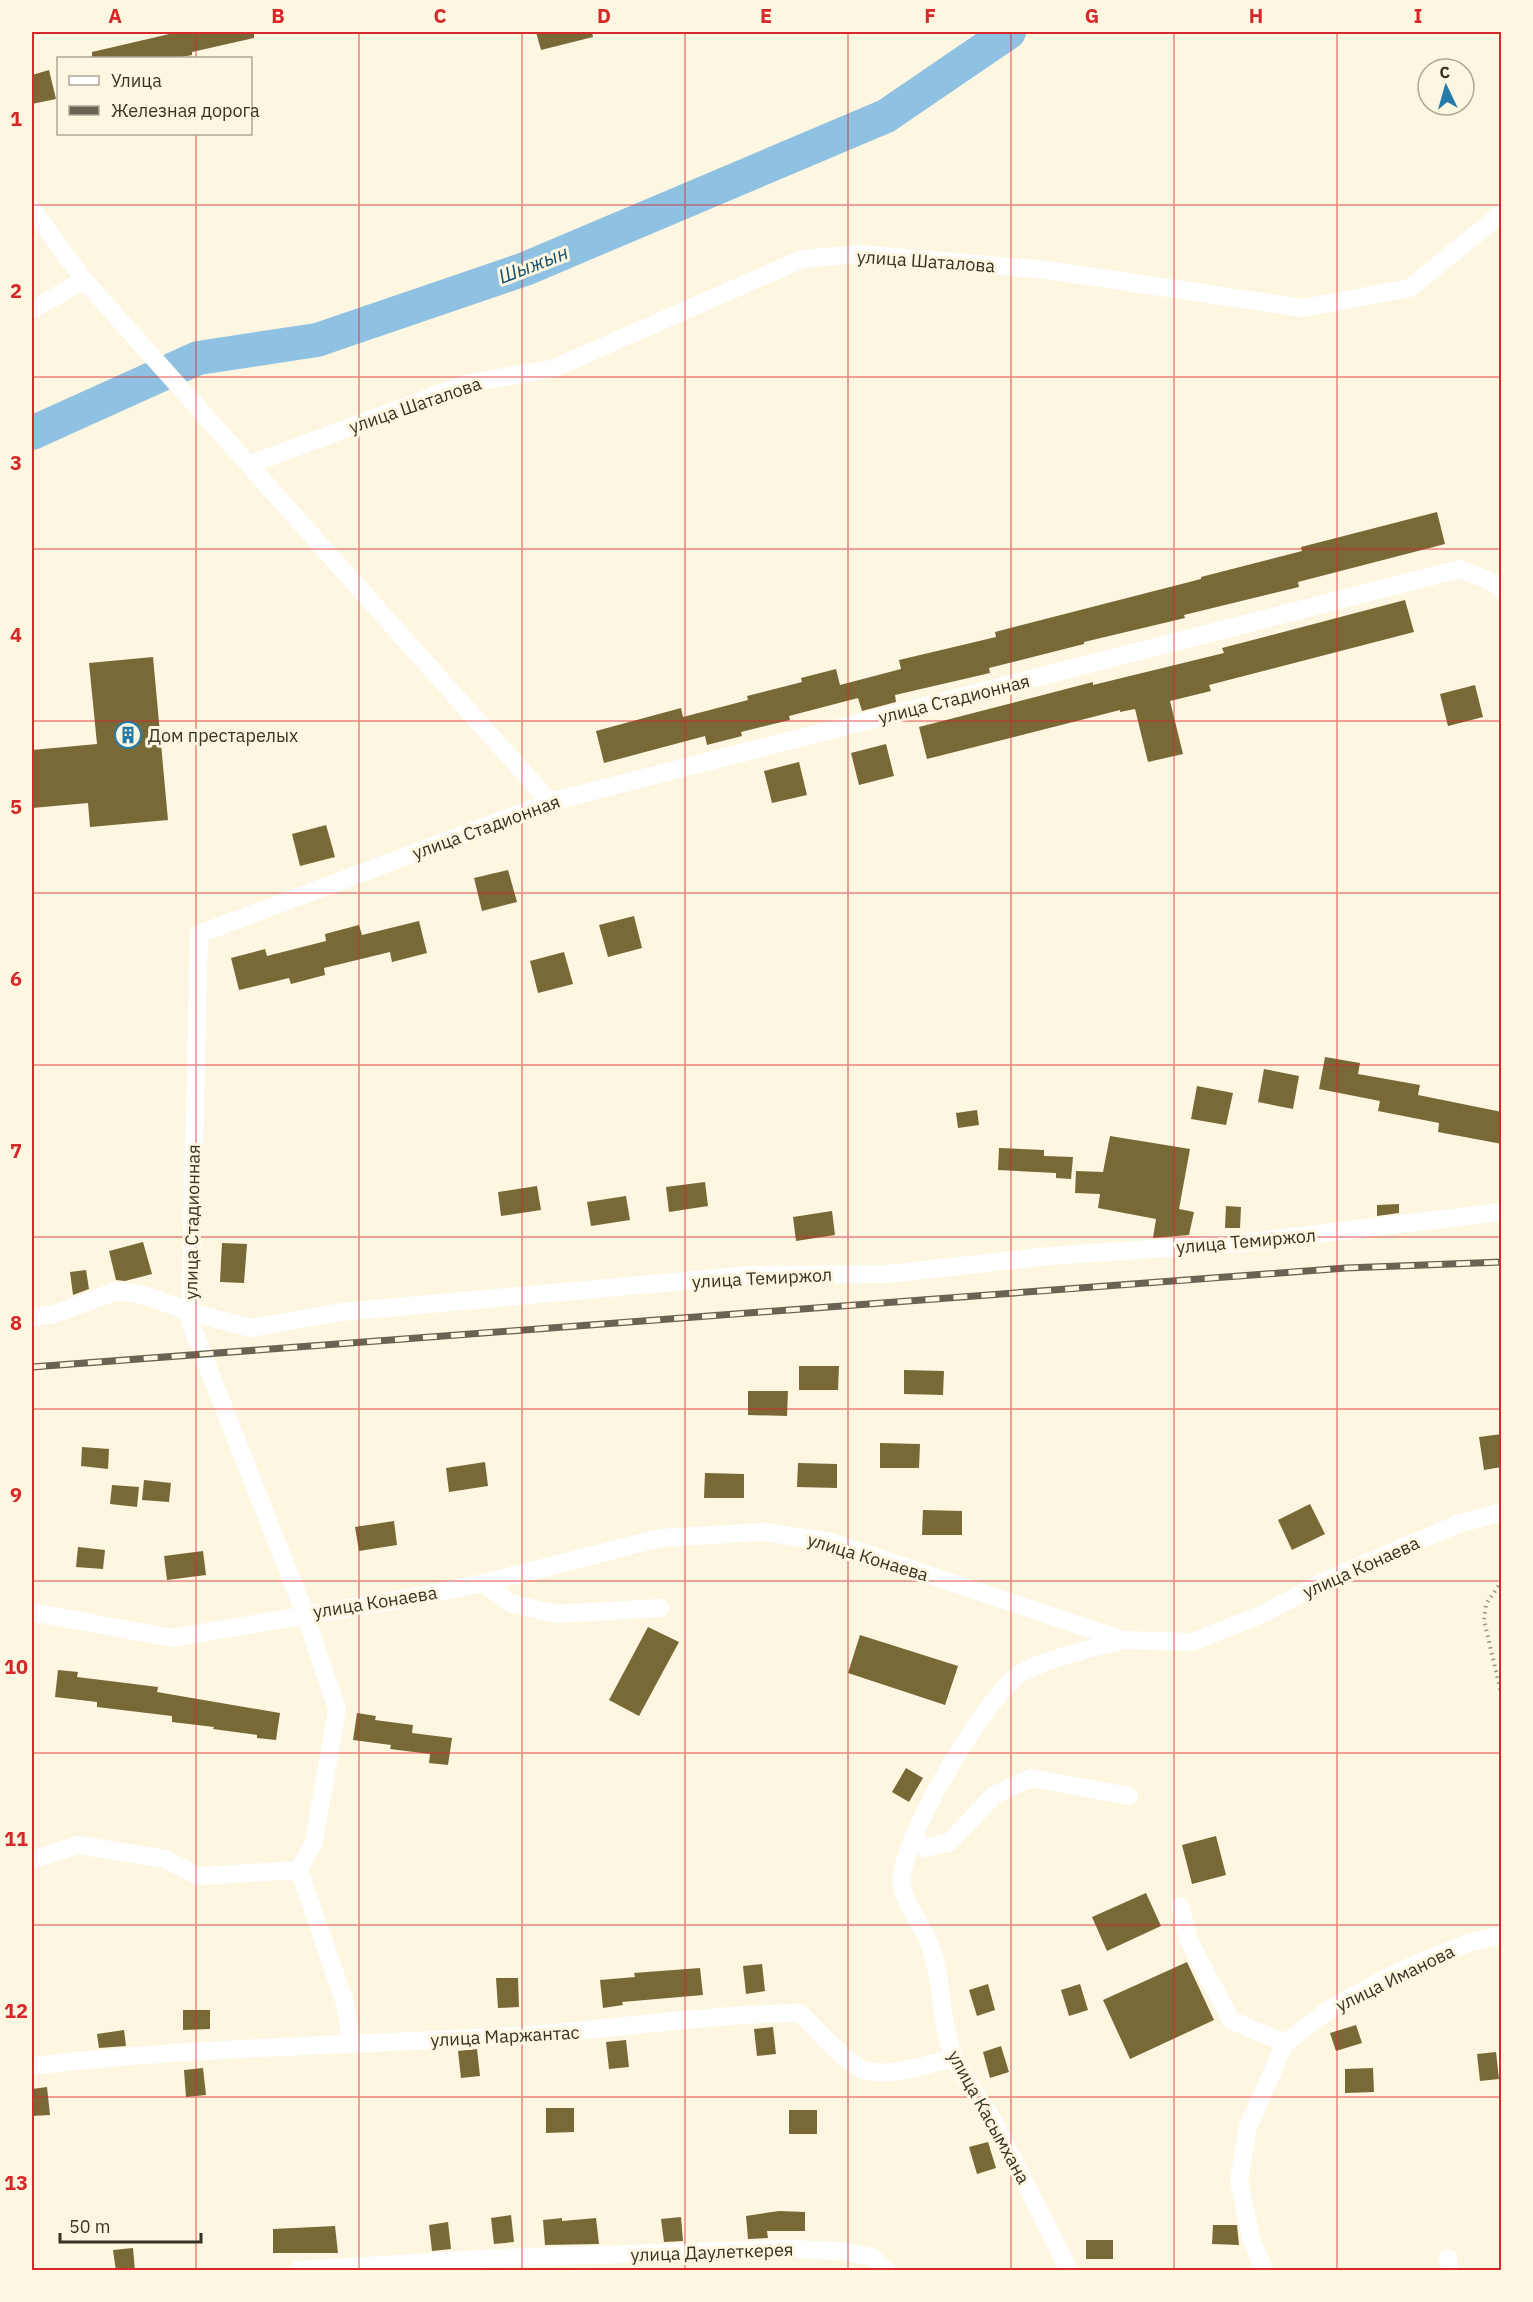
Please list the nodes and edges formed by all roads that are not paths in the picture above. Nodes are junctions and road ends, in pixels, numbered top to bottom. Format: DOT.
graph roads {
  1 [pos="32,209"];
  2 [pos="1502,213"];
  3 [pos="84,280"];
  4 [pos="32,310"];
  5 [pos="250,464"];
  6 [pos="1502,591"];
  7 [pos="550,802"];
  8 [pos="1502,1212"];
  9 [pos="190,1312"];
  10 [pos="32,1317"];
  11 [pos="1502,1512"];
  12 [pos="484,1583"];
  13 [pos="660,1608"];
  14 [pos="32,1612"];
  15 [pos="304,1614"];
  16 [pos="1124,1640"];
  17 [pos="1130,1796"];
  18 [pos="914,1838"];
  19 [pos="32,1860"];
  20 [pos="299,1870"];
  21 [pos="1180,1906"];
  22 [pos="1502,1935"];
  23 [pos="351,2043"];
  24 [pos="1285,2043"];
  25 [pos="954,2058"];
  26 [pos="32,2066"];
  27 [pos="298,2271"];
  28 [pos="886,2271"];
  29 [pos="1069,2271"];
  30 [pos="1264,2271"];
  1 -- 3 [label="street"];
  2 -- 5 [label="street, улица Шаталова"];
  3 -- 4 [label="street"];
  3 -- 5 [label="street"];
  5 -- 7 [label="street"];
  6 -- 7 [label="street, улица Стадионная"];
  7 -- 9 [label="street, улица Стадионная"];
  8 -- 9 [label="street, улица Темиржол"];
  9 -- 10 [label="street, улица Темиржол"];
  9 -- 15 [label="street, улица Стадионная"];
  11 -- 16 [label="street, улица Конаева"];
  12 -- 13 [label="street"];
  12 -- 15 [label="street, улица Конаева"];
  12 -- 16 [label="street, улица Конаева"];
  14 -- 15 [label="street, улица Конаева"];
  15 -- 20 [label="street, улица Стадионная"];
  16 -- 18 [label="street, улица Касымхана"];
  17 -- 18 [label="street"];
  18 -- 25 [label="street, улица Касымхана"];
  19 -- 20 [label="street"];
  20 -- 23 [label="street"];
  21 -- 24 [label="street"];
  22 -- 24 [label="street, улица Иманова"];
  23 -- 25 [label="street, улица Маржантас"];
  23 -- 26 [label="street, улица Маржантас"];
  24 -- 30 [label="street, улица Иманова"];
  25 -- 29 [label="street, улица Касымхана"];
  27 -- 28 [label="street, улица Даулеткерея"];
}
